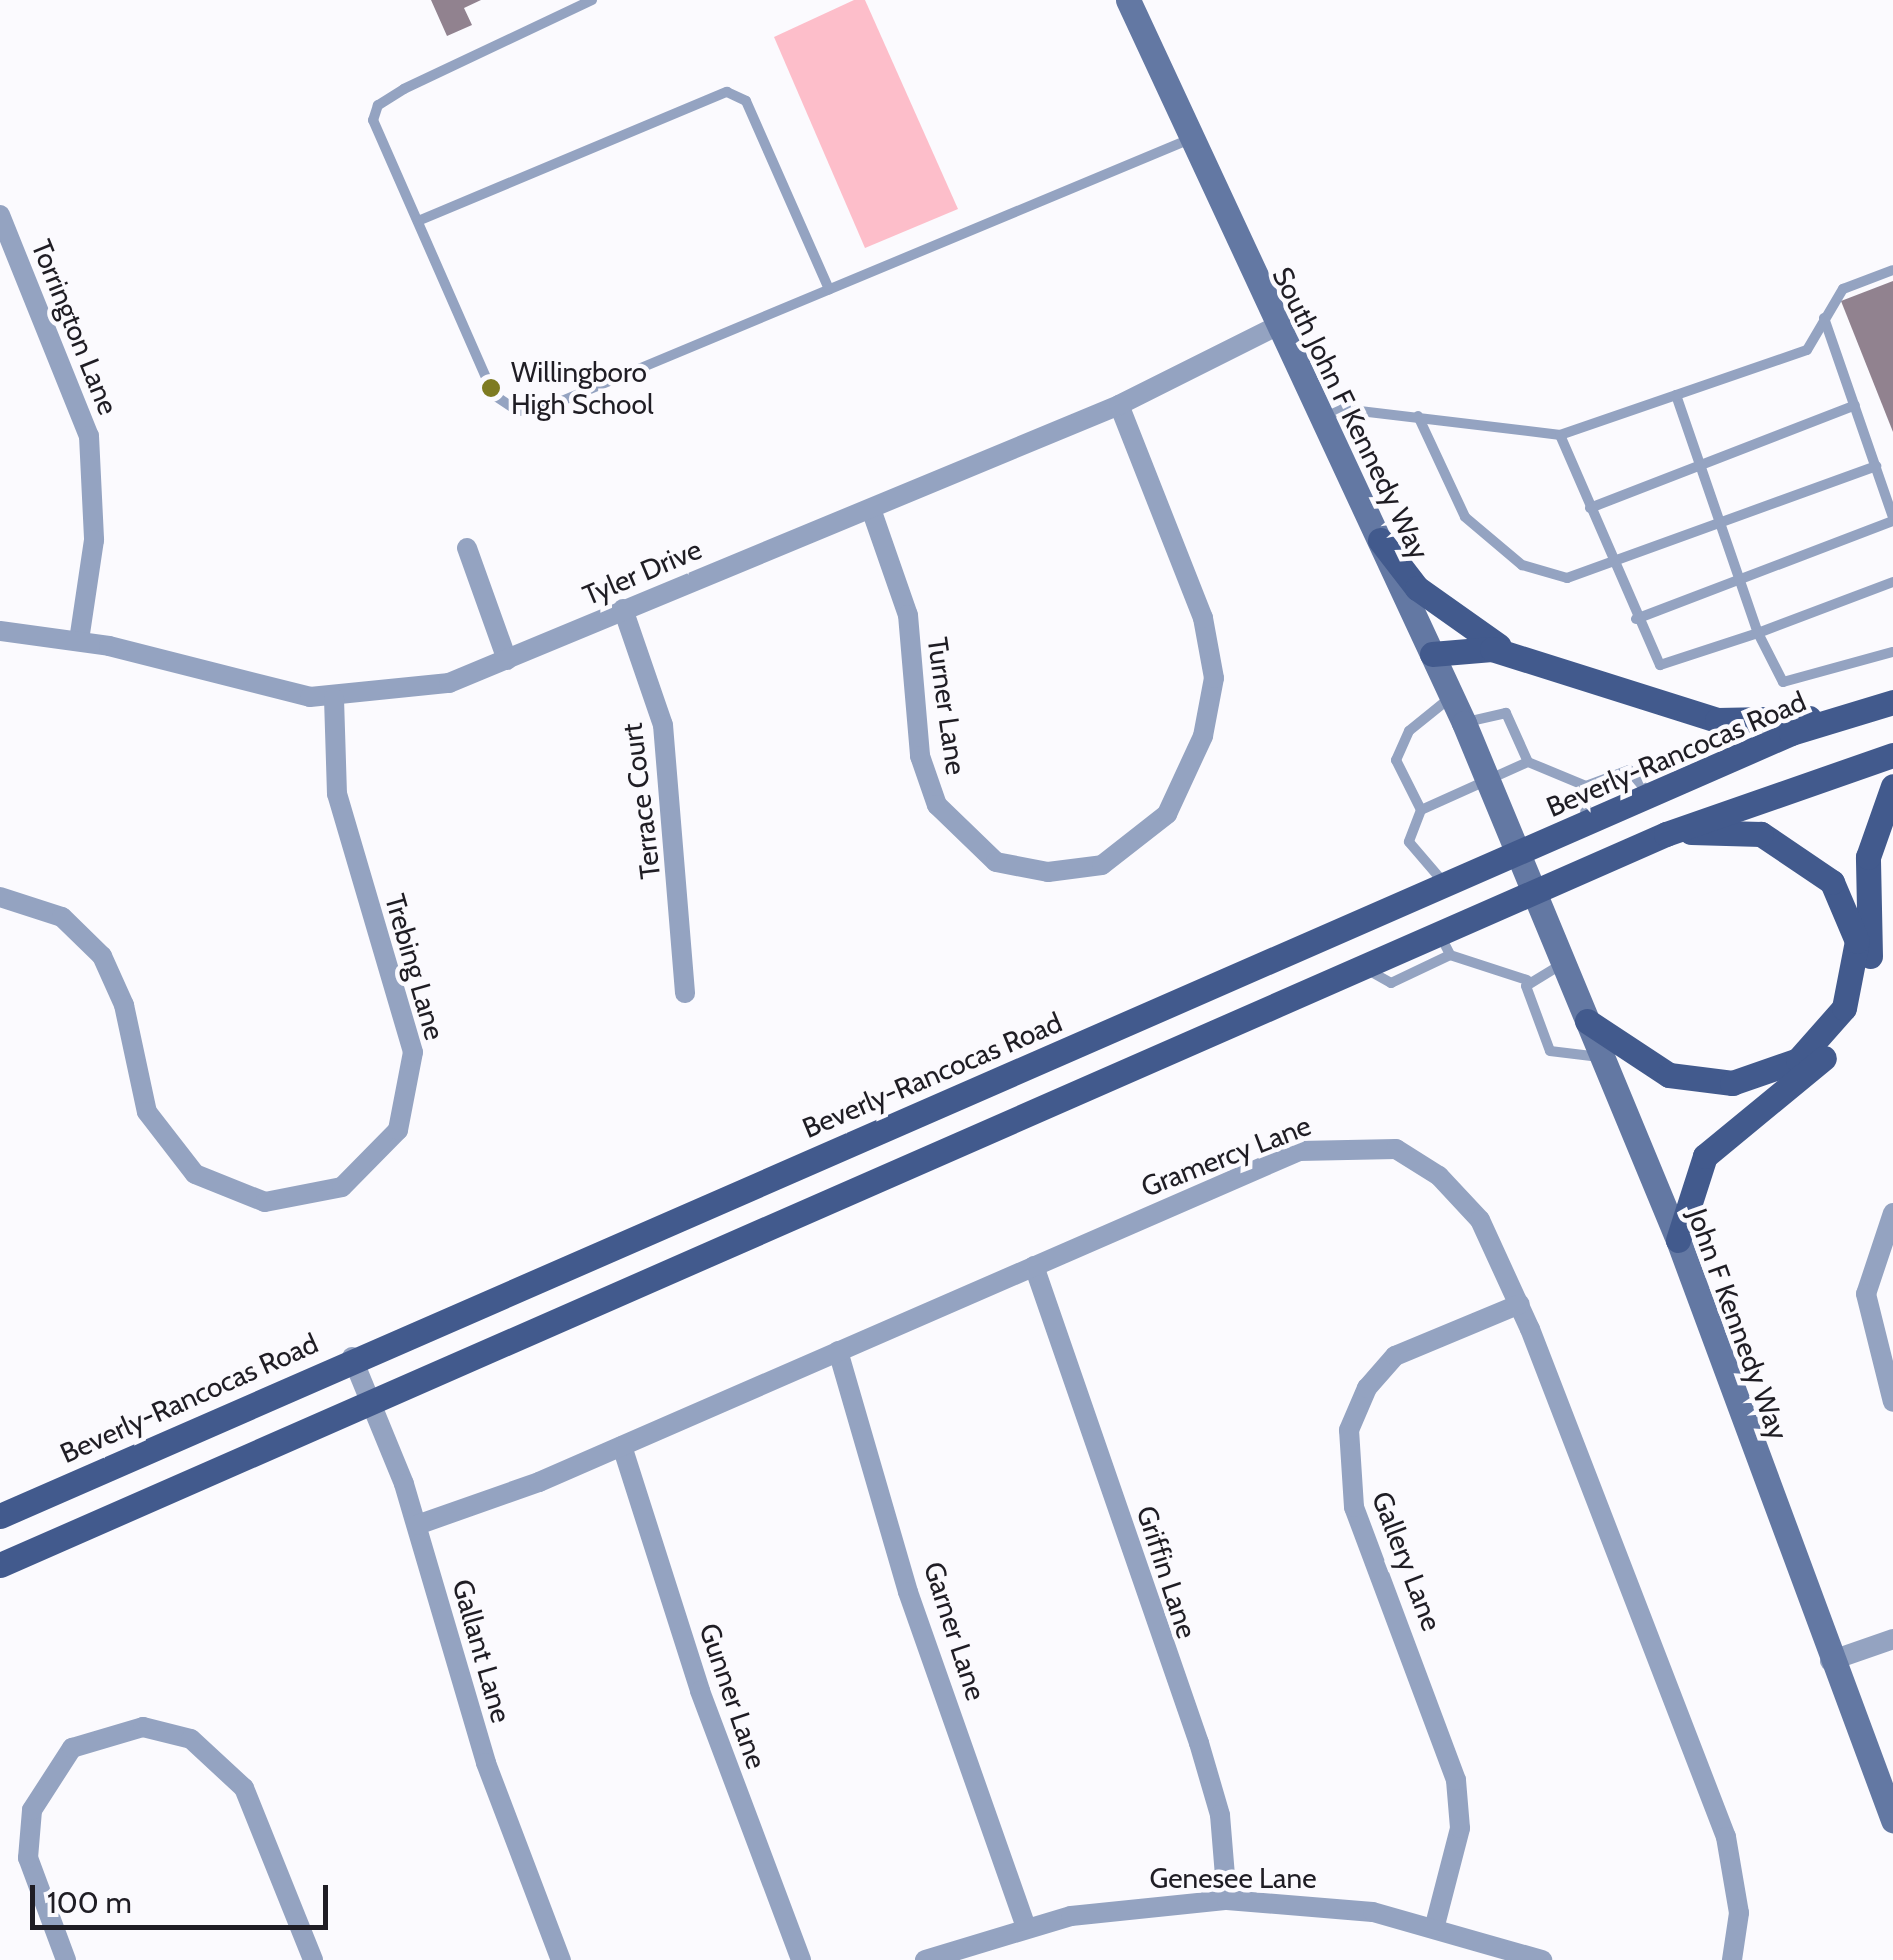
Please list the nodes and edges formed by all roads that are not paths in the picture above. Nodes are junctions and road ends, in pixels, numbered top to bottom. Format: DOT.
graph roads {
  1 [pos="592,0"];
  2 [pos="1128,0"];
  3 [pos="1190,139"];
  4 [pos="0,214"];
  5 [pos="418,221"];
  6 [pos="1893,270"];
  7 [pos="829,290"];
  8 [pos="1824,318"];
  9 [pos="1276,327"];
  10 [pos="1676,395"];
  11 [pos="1119,405"];
  12 [pos="1854,405"];
  13 [pos="1418,416"];
  14 [pos="1317,421"];
  15 [pos="1560,435"];
  16 [pos="1700,465"];
  17 [pos="1876,466"];
  18 [pos="1590,508"];
  19 [pos="871,509"];
  20 [pos="1893,519"];
  21 [pos="1720,525"];
  22 [pos="1380,540"];
  23 [pos="467,548"];
  24 [pos="1615,567"];
  25 [pos="1738,574"];
  26 [pos="1893,582"];
  27 [pos="622,609"];
  28 [pos="1636,619"];
  29 [pos="0,632"];
  30 [pos="1758,633"];
  31 [pos="79,640"];
  32 [pos="1893,652"];
  33 [pos="1432,654"];
  34 [pos="1516,656"];
  35 [pos="507,660"];
  36 [pos="1452,696"];
  37 [pos="334,698"];
  38 [pos="1893,702"];
  39 [pos="1844,717"];
  40 [pos="1464,723"];
  41 [pos="1893,755"];
  42 [pos="1528,762"];
  43 [pos="1484,782"];
  44 [pos="1586,786"];
  45 [pos="1893,786"];
  46 [pos="1650,796"];
  47 [pos="1421,810"];
  48 [pos="1584,826"];
  49 [pos="1666,834"];
  50 [pos="1515,854"];
  51 [pos="1447,886"];
  52 [pos="1531,894"];
  53 [pos="0,897"];
  54 [pos="1445,945"];
  55 [pos="1563,964"];
  56 [pos="1527,980"];
  57 [pos="685,993"];
  58 [pos="1587,1021"];
  59 [pos="1600,1057"];
  60 [pos="1893,1214"];
  61 [pos="1678,1240"];
  62 [pos="1034,1266"];
  63 [pos="1520,1304"];
  64 [pos="838,1351"];
  65 [pos="352,1358"];
  66 [pos="1893,1402"];
  67 [pos="373,1403"];
  68 [pos="622,1446"];
  69 [pos="0,1516"];
  70 [pos="417,1525"];
  71 [pos="0,1565"];
  72 [pos="1893,1639"];
  73 [pos="1830,1660"];
  74 [pos="1893,1820"];
  75 [pos="1228,1900"];
  76 [pos="1436,1925"];
  77 [pos="1026,1927"];
  78 [pos="66,1960"];
  79 [pos="313,1960"];
  80 [pos="561,1960"];
  81 [pos="801,1960"];
  82 [pos="925,1960"];
  83 [pos="1542,1960"];
  84 [pos="1732,1960"];
  1 -- 5 [label="lane"];
  2 -- 3 [label="street, South John F Kennedy Way"];
  3 -- 7 [label="lane"];
  3 -- 9 [label="street, South John F Kennedy Way"];
  4 -- 31 [label="street, Torrington Lane"];
  5 -- 7 [label="lane"];
  5 -- 7 [label="lane"];
  6 -- 8 [label="lane"];
  8 -- 10 [label="lane"];
  8 -- 12 [label="lane"];
  9 -- 11 [label="street, Tyler Drive"];
  9 -- 14 [label="street, South John F Kennedy Way"];
  10 -- 15 [label="lane"];
  10 -- 16 [label="lane"];
  11 -- 19 [label="street, Tyler Drive"];
  11 -- 19 [label="street, Turner Lane"];
  12 -- 16 [label="lane"];
  12 -- 17 [label="lane"];
  13 -- 14 [label="lane"];
  13 -- 15 [label="lane"];
  13 -- 24 [label="lane"];
  14 -- 22 [label="street, South John F Kennedy Way"];
  15 -- 18 [label="lane"];
  16 -- 18 [label="lane"];
  16 -- 21 [label="lane"];
  17 -- 20 [label="lane"];
  17 -- 21 [label="lane"];
  18 -- 24 [label="lane"];
  19 -- 27 [label="street, Tyler Drive"];
  20 -- 25 [label="lane"];
  21 -- 24 [label="lane"];
  21 -- 25 [label="lane"];
  22 -- 33 [label="street, South John F Kennedy Way"];
  22 -- 34 [label="main road"];
  23 -- 35 [label="street"];
  24 -- 28 [label="lane"];
  25 -- 28 [label="lane"];
  25 -- 30 [label="lane"];
  26 -- 30 [label="lane"];
  27 -- 35 [label="street, Tyler Drive"];
  27 -- 57 [label="street, Terrace Court"];
  28 -- 30 [label="lane"];
  29 -- 31 [label="street, Tyler Drive"];
  30 -- 32 [label="lane"];
  31 -- 37 [label="street, Tyler Drive"];
  33 -- 34 [label="main road"];
  33 -- 36 [label="street, South John F Kennedy Way"];
  34 -- 39 [label="main road"];
  35 -- 37 [label="street, Tyler Drive"];
  36 -- 40 [label="street, South John F Kennedy Way"];
  36 -- 47 [label="lane"];
  37 -- 53 [label="street, Trebing Lane"];
  38 -- 39 [label="main road, Beverly-Rancocas Road"];
  39 -- 46 [label="main road, Beverly-Rancocas Road"];
  40 -- 42 [label="lane"];
  40 -- 43 [label="street, South John F Kennedy Way"];
  41 -- 49 [label="main road"];
  42 -- 43 [label="lane"];
  42 -- 44 [label="lane"];
  43 -- 47 [label="lane"];
  43 -- 50 [label="street, South John F Kennedy Way"];
  44 -- 46 [label="lane"];
  44 -- 48 [label="lane"];
  45 -- 61 [label="main road"];
  46 -- 48 [label="main road, Beverly-Rancocas Road"];
  47 -- 51 [label="lane"];
  48 -- 50 [label="main road, Beverly-Rancocas Road"];
  49 -- 52 [label="main road"];
  49 -- 58 [label="main road"];
  50 -- 51 [label="main road, Beverly-Rancocas Road"];
  50 -- 52 [label="street, John F Kennedy Way"];
  51 -- 65 [label="main road, Beverly-Rancocas Road"];
  52 -- 54 [label="main road"];
  52 -- 55 [label="street, John F Kennedy Way"];
  54 -- 56 [label="lane"];
  54 -- 67 [label="main road"];
  55 -- 56 [label="lane"];
  55 -- 58 [label="street, John F Kennedy Way"];
  56 -- 59 [label="lane"];
  58 -- 59 [label="street, John F Kennedy Way"];
  59 -- 61 [label="street, John F Kennedy Way"];
  60 -- 66 [label="street"];
  61 -- 73 [label="street, John F Kennedy Way"];
  62 -- 63 [label="street, Gramercy Lane"];
  62 -- 64 [label="street, Gramercy Lane"];
  62 -- 75 [label="street, Griffin Lane"];
  63 -- 76 [label="street, Gallery Lane"];
  63 -- 84 [label="street, Gramercy Lane"];
  64 -- 68 [label="street, Gramercy Lane"];
  64 -- 77 [label="street, Garner Lane"];
  65 -- 67 [label="street, Gallant Lane"];
  65 -- 69 [label="main road, Beverly-Rancocas Road"];
  67 -- 70 [label="street, Gallant Lane"];
  67 -- 71 [label="main road"];
  68 -- 70 [label="street, Gramercy Lane"];
  68 -- 81 [label="street, Gunner Lane"];
  70 -- 80 [label="street, Gallant Lane"];
  72 -- 73 [label="street"];
  73 -- 74 [label="street, John F Kennedy Way"];
  75 -- 76 [label="street, Genesee Lane"];
  75 -- 77 [label="street, Genesee Lane"];
  76 -- 83 [label="street, Genesee Lane"];
  77 -- 82 [label="street, Genesee Lane"];
  78 -- 79 [label="street"];
}
